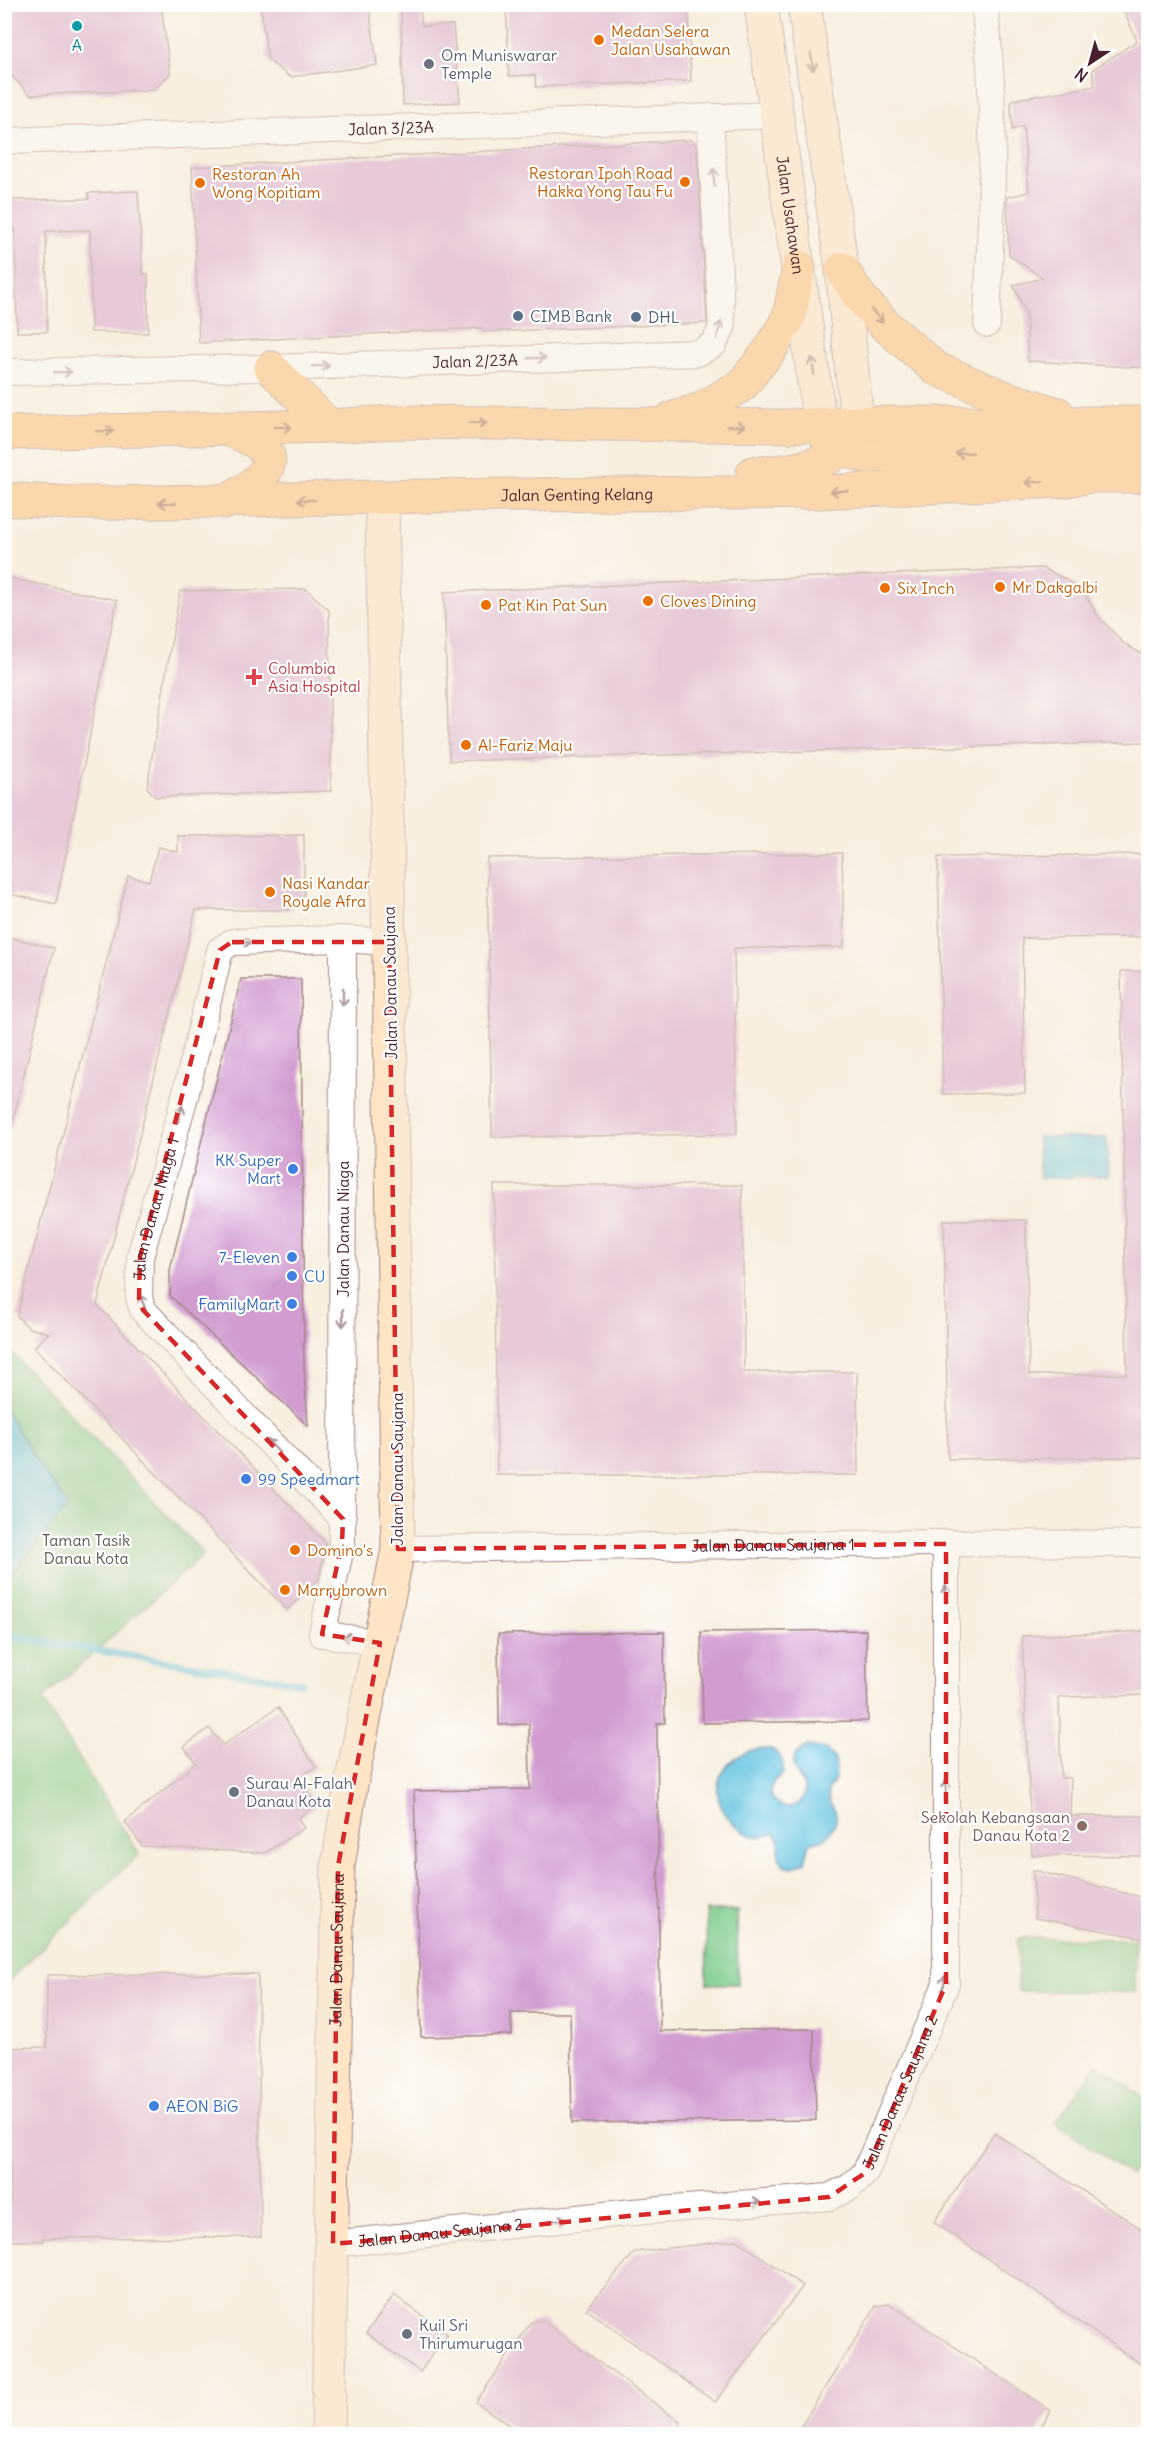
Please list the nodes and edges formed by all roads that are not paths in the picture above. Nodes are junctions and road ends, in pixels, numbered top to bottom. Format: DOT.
graph roads {
  1 [pos="761,4"];
  2 [pos="804,4"];
  3 [pos="984,4"];
  4 [pos="776,115"];
  5 [pos="710,117"];
  6 [pos="4,141"];
  7 [pos="799,267"];
  8 [pos="842,269"];
  9 [pos="987,324"];
  10 [pos="271,368"];
  11 [pos="4,372"];
  12 [pos="1094,423"];
  13 [pos="1149,423"];
  14 [pos="820,424"];
  15 [pos="655,425"];
  16 [pos="329,426"];
  17 [pos="225,429"];
  18 [pos="4,433"];
  19 [pos="850,436"];
  20 [pos="1149,451"];
  21 [pos="1149,476"];
  22 [pos="4,499"];
  23 [pos="382,499"];
  24 [pos="345,500"];
  25 [pos="226,502"];
  26 [pos="343,939"];
  27 [pos="389,942"];
  28 [pos="343,1519"];
  29 [pos="946,1544"];
  30 [pos="1149,1544"];
  31 [pos="399,1549"];
  32 [pos="380,1643"];
  33 [pos="333,2244"];
  34 [pos="325,2430"];
  1 -- 4 [label="street, Jalan Usahawan"];
  2 -- 8 [label="street, one-way"];
  3 -- 9 [label="street"];
  4 -- 5 [label="street, Jalan 3/23A"];
  4 -- 7 [label="street, Jalan Usahawan"];
  5 -- 6 [label="street, Jalan 3/23A"];
  10 -- 5 [label="street, Jalan 2/23A, one-way"];
  14 -- 7 [label="street, Jalan Usahawan, one-way"];
  7 -- 15 [label="main road"];
  8 -- 12 [label="main road, one-way"];
  8 -- 19 [label="street"];
  11 -- 10 [label="street, Jalan 2/23A, one-way"];
  10 -- 16 [label="main road"];
  12 -- 13 [label="main road"];
  12 -- 19 [label="main road"];
  15 -- 14 [label="main road, one-way"];
  14 -- 19 [label="main road"];
  16 -- 15 [label="main road, one-way"];
  17 -- 16 [label="main road, one-way"];
  18 -- 17 [label="main road, one-way"];
  17 -- 25 [label="main road"];
  20 -- 19 [label="main road, one-way"];
  19 -- 24 [label="main road"];
  21 -- 23 [label="main road, Jalan Genting Kelang, one-way"];
  25 -- 22 [label="main road, Jalan Genting Kelang, one-way"];
  23 -- 24 [label="main road, Jalan Genting Kelang"];
  23 -- 27 [label="street, Jalan Danau Saujana"];
  24 -- 25 [label="main road, Jalan Genting Kelang, one-way"];
  26 -- 27 [label="street, Jalan Danau Niaga 1"];
  26 -- 28 [label="street, Jalan Danau Niaga, one-way"];
  28 -- 26 [label="street, Jalan Danau Niaga 1, one-way"];
  27 -- 31 [label="street, Jalan Danau Saujana"];
  32 -- 28 [label="street, Jalan Danau Niaga, one-way"];
  29 -- 30 [label="street, Jalan Danau Saujana 1"];
  29 -- 31 [label="street, Jalan Danau Saujana 1"];
  33 -- 29 [label="street, Jalan Danau Saujana 2, one-way"];
  31 -- 32 [label="street, Jalan Danau Saujana"];
  32 -- 33 [label="street, Jalan Danau Saujana"];
  33 -- 34 [label="street, Jalan Danau Saujana"];
}
